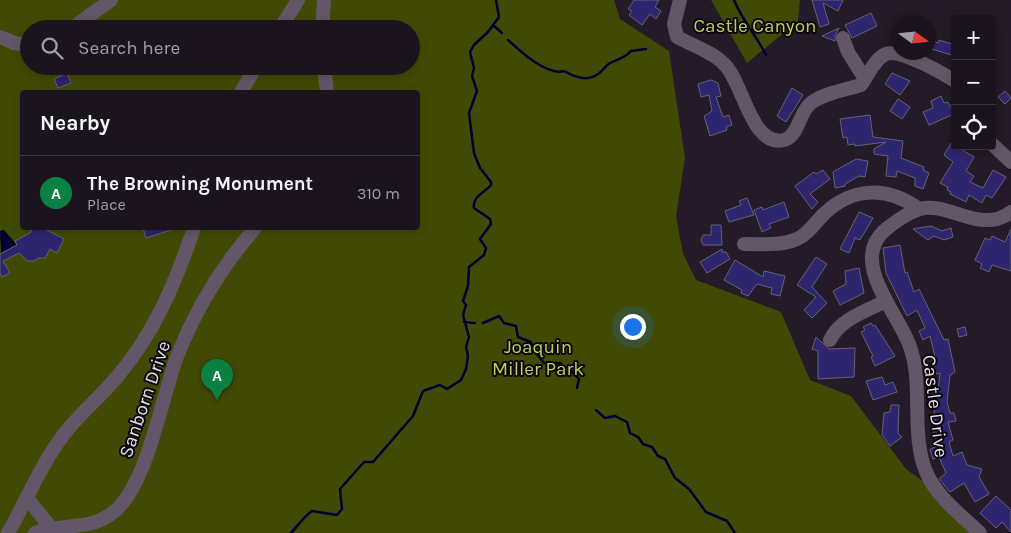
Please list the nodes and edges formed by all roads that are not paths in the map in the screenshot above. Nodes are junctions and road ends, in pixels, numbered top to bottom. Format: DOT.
graph roads {
  1 [pos="112,0"];
  2 [pos="298,0"];
  3 [pos="324,0"];
  4 [pos="680,0"];
  5 [pos="84,20"];
  6 [pos="286,20"];
  7 [pos="323,20"];
  8 [pos="0,36"];
  9 [pos="843,38"];
  10 [pos="20,44"];
  11 [pos="251,75"];
  12 [pos="325,75"];
  13 [pos="865,79"];
  14 [pos="951,79"];
  15 [pos="242,90"];
  16 [pos="327,90"];
  17 [pos="996,148"];
  18 [pos="1011,162"];
  19 [pos="920,209"];
  20 [pos="1011,212"];
  21 [pos="193,230"];
  22 [pos="253,230"];
  23 [pos="744,244"];
  24 [pos="886,300"];
  25 [pos="830,340"];
  26 [pos="27,498"];
  27 [pos="52,528"];
  28 [pos="8,533"];
  29 [pos="35,533"];
  30 [pos="980,533"];
  1 -- 5 [label="street"];
  2 -- 6 [label="street"];
  3 -- 7 [label="street"];
  4 -- 13 [label="street"];
  8 -- 10 [label="street"];
  9 -- 13 [label="street"];
  11 -- 15 [label="street"];
  12 -- 16 [label="street"];
  13 -- 14 [label="street"];
  17 -- 18 [label="street"];
  19 -- 20 [label="street"];
  19 -- 23 [label="street"];
  19 -- 24 [label="street, Castle Drive"];
  21 -- 26 [label="street"];
  22 -- 27 [label="street, Sanborn Drive"];
  24 -- 25 [label="street"];
  24 -- 30 [label="street, Castle Drive"];
  26 -- 27 [label="street"];
  26 -- 28 [label="street"];
  27 -- 29 [label="street, Sanborn Drive"];
}
